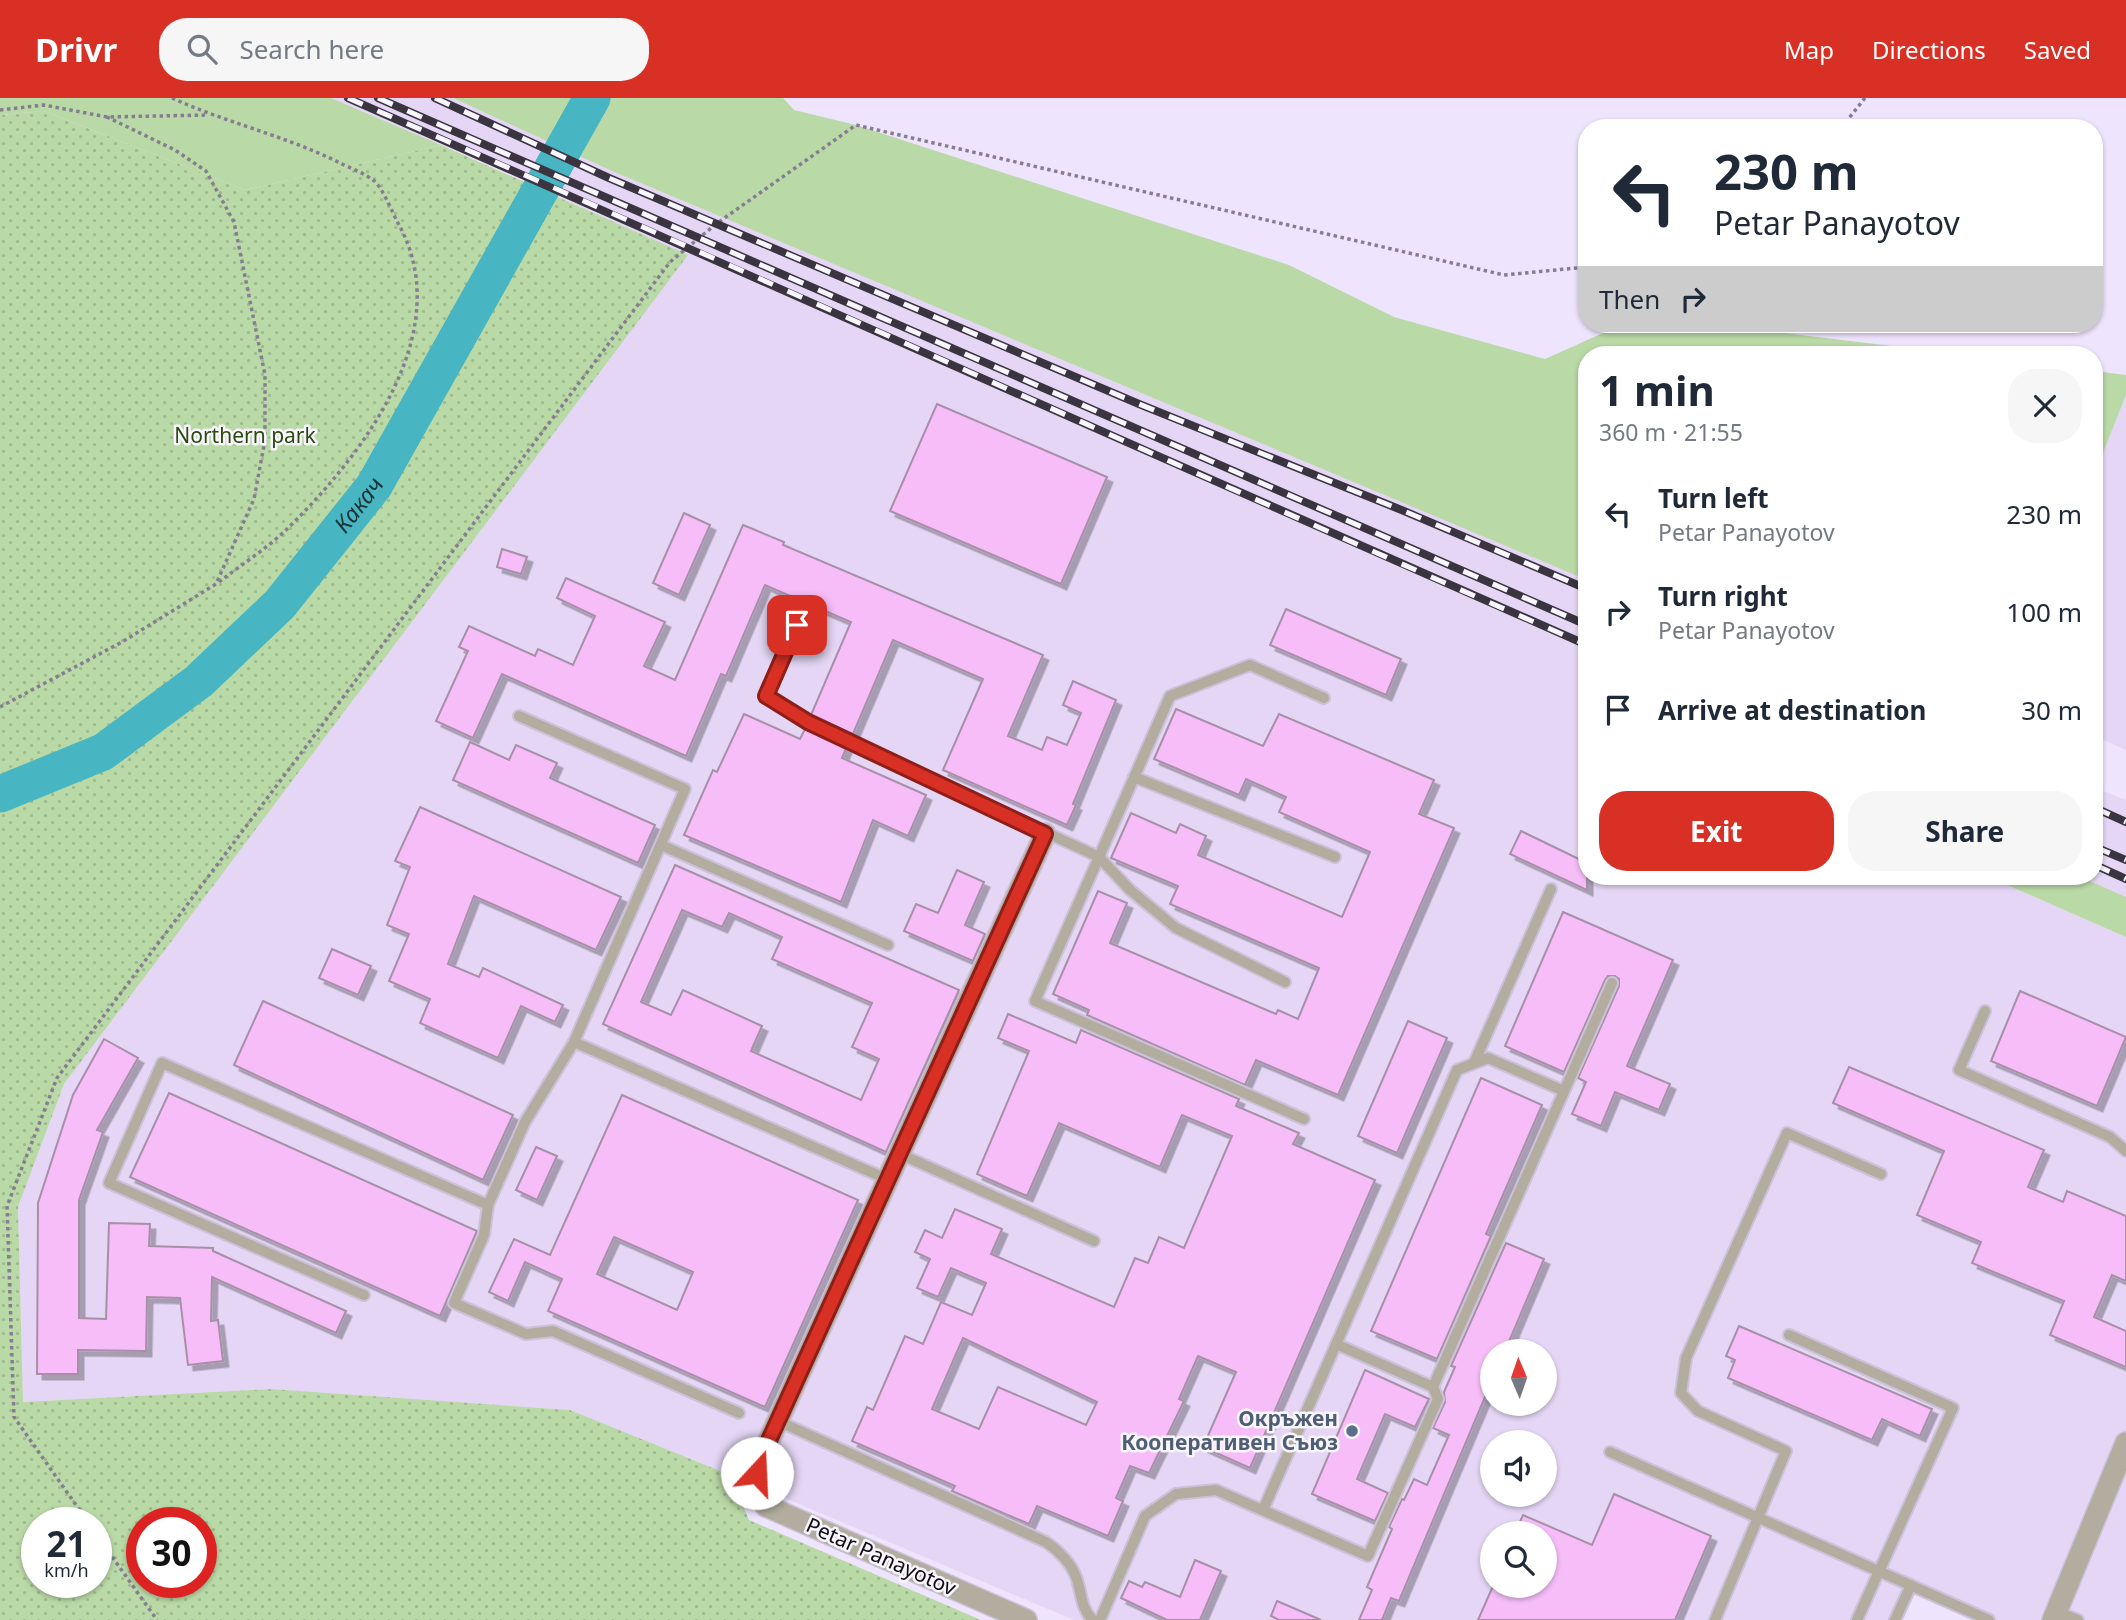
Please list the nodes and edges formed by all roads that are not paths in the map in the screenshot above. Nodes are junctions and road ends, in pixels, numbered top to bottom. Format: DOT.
graph roads {
  1 [pos="797,625"];
  2 [pos="1324,698"];
  3 [pos="519,716"];
  4 [pos="1134,777"];
  5 [pos="1045,834"];
  6 [pos="661,845"];
  7 [pos="1099,857"];
  8 [pos="1335,857"];
  9 [pos="1551,889"];
  10 [pos="888,945"];
  11 [pos="1285,982"];
  12 [pos="1612,983"];
  13 [pos="1985,1011"];
  14 [pos="574,1042"];
  15 [pos="1474,1063"];
  16 [pos="1564,1091"];
  17 [pos="1304,1119"];
  18 [pos="2126,1151"];
  19 [pos="900,1154"];
  20 [pos="1881,1174"];
  21 [pos="889,1180"];
  22 [pos="488,1205"];
  23 [pos="1094,1241"];
  24 [pos="364,1295"];
  25 [pos="1789,1335"];
  26 [pos="1336,1345"];
  27 [pos="1433,1387"];
  28 [pos="739,1413"];
  29 [pos="778,1421"];
  30 [pos="2126,1443"];
  31 [pos="1609,1452"];
  32 [pos="1263,1510"];
  33 [pos="1759,1517"];
  34 [pos="1879,1571"];
  35 [pos="1911,1585"];
  36 [pos="2055,1616"];
  37 [pos="1026,1620"];
  38 [pos="1093,1620"];
  39 [pos="1100,1620"];
  40 [pos="1715,1620"];
  41 [pos="1857,1620"];
  42 [pos="1895,1620"];
  43 [pos="1989,1620"];
  44 [pos="2078,1620"];
  1 -- 5 [label="lane"];
  2 -- 4 [label="lane"];
  3 -- 6 [label="lane"];
  4 -- 7 [label="lane"];
  4 -- 8 [label="lane"];
  5 -- 7 [label="lane"];
  5 -- 19 [label="street, Petar Panayotov"];
  6 -- 10 [label="lane"];
  6 -- 14 [label="lane"];
  7 -- 11 [label="lane"];
  7 -- 17 [label="lane"];
  9 -- 15 [label="lane"];
  12 -- 16 [label="lane"];
  13 -- 18 [label="lane"];
  14 -- 21 [label="lane"];
  14 -- 22 [label="lane"];
  15 -- 16 [label="lane"];
  15 -- 26 [label="lane"];
  16 -- 27 [label="lane"];
  19 -- 21 [label="street, Petar Panayotov"];
  19 -- 23 [label="lane"];
  20 -- 33 [label="lane"];
  21 -- 29 [label="street, Petar Panayotov"];
  22 -- 24 [label="lane"];
  22 -- 28 [label="lane"];
  25 -- 34 [label="lane"];
  26 -- 27 [label="lane"];
  26 -- 32 [label="lane"];
  27 -- 32 [label="lane"];
  29 -- 37 [label="street, Petar Panayotov"];
  29 -- 38 [label="lane"];
  30 -- 36 [label="street"];
  31 -- 33 [label="lane"];
  32 -- 39 [label="lane"];
  33 -- 34 [label="lane"];
  33 -- 40 [label="lane"];
  34 -- 35 [label="lane"];
  34 -- 41 [label="lane"];
  35 -- 42 [label="lane"];
  35 -- 43 [label="lane"];
  36 -- 44 [label="lane"];
}
